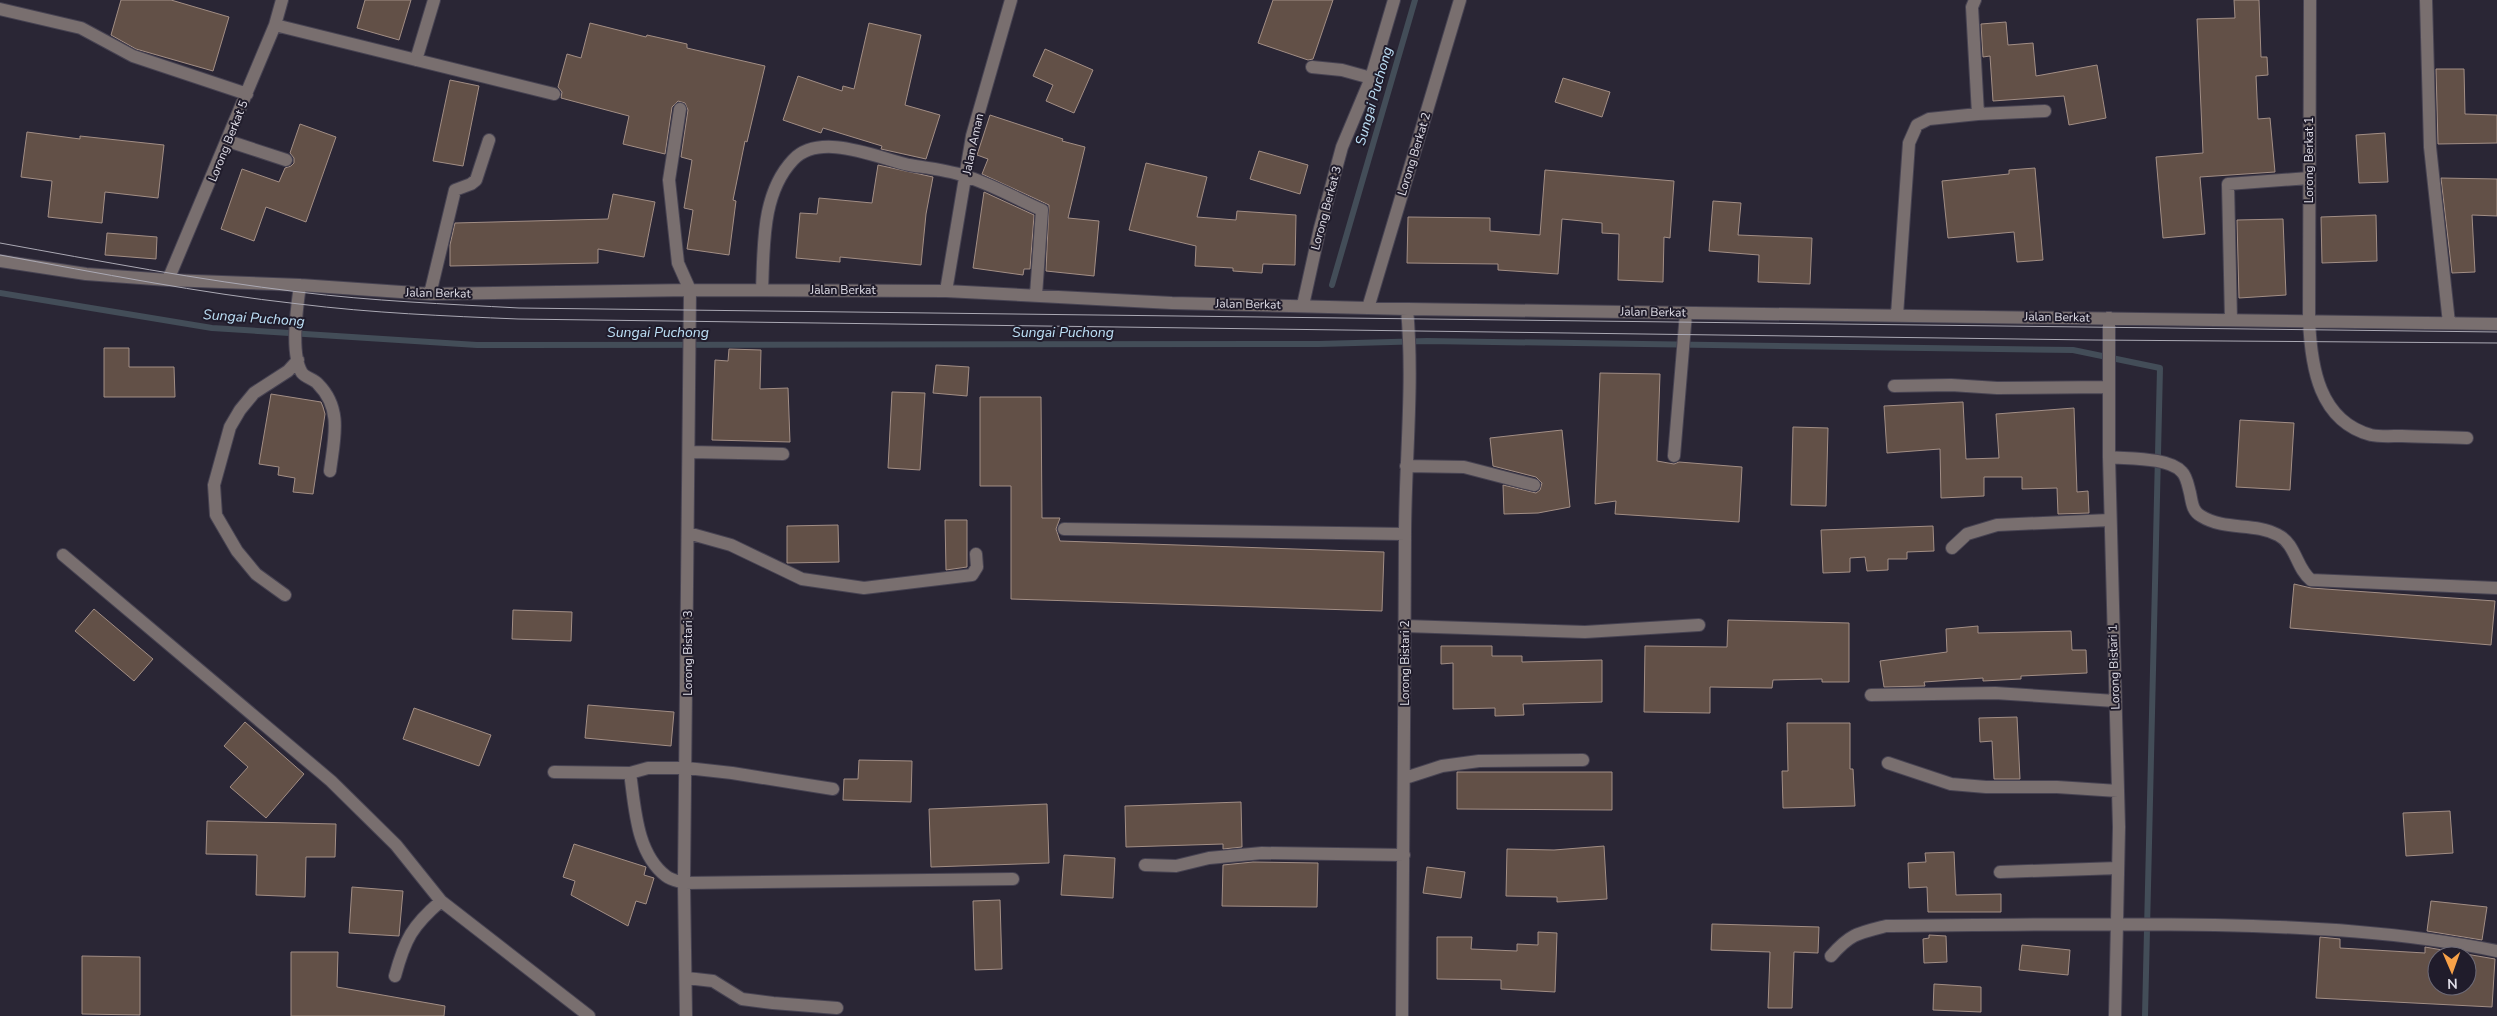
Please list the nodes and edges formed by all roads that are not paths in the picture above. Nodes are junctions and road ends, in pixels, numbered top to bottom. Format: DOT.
graph roads {
  1 [pos="282,0"];
  2 [pos="434,0"];
  3 [pos="1010,0"];
  4 [pos="1394,0"];
  5 [pos="1460,0"];
  6 [pos="1975,0"];
  7 [pos="2310,0"];
  8 [pos="2426,0"];
  9 [pos="0,9"];
  10 [pos="275,25"];
  11 [pos="416,60"];
  12 [pos="1312,67"];
  13 [pos="1372,78"];
  14 [pos="247,94"];
  15 [pos="554,94"];
  16 [pos="680,109"];
  17 [pos="2045,112"];
  18 [pos="1978,114"];
  19 [pos="489,140"];
  20 [pos="228,141"];
  21 [pos="286,160"];
  22 [pos="966,176"];
  23 [pos="2309,178"];
  24 [pos="0,261"];
  25 [pos="168,280"];
  26 [pos="300,285"];
  27 [pos="690,290"];
  28 [pos="762,290"];
  29 [pos="946,291"];
  30 [pos="430,294"];
  31 [pos="1036,296"];
  32 [pos="1303,305"];
  33 [pos="1368,308"];
  34 [pos="1406,309"];
  35 [pos="1686,313"];
  36 [pos="1897,315"];
  37 [pos="2109,318"];
  38 [pos="2231,320"];
  39 [pos="2309,320"];
  40 [pos="2449,323"];
  41 [pos="2497,324"];
  42 [pos="298,355"];
  43 [pos="2108,381"];
  44 [pos="1894,386"];
  45 [pos="2466,438"];
  46 [pos="689,452"];
  47 [pos="783,454"];
  48 [pos="1674,456"];
  49 [pos="2108,458"];
  50 [pos="1406,466"];
  51 [pos="330,471"];
  52 [pos="1534,485"];
  53 [pos="2110,520"];
  54 [pos="1064,529"];
  55 [pos="688,533"];
  56 [pos="1405,534"];
  57 [pos="1952,548"];
  58 [pos="976,554"];
  59 [pos="63,555"];
  60 [pos="2497,588"];
  61 [pos="286,595"];
  62 [pos="1699,625"];
  63 [pos="1405,626"];
  64 [pos="1871,695"];
  65 [pos="2115,701"];
  66 [pos="1582,760"];
  67 [pos="1888,763"];
  68 [pos="687,768"];
  69 [pos="554,772"];
  70 [pos="630,773"];
  71 [pos="1405,778"];
  72 [pos="833,789"];
  73 [pos="2118,791"];
  74 [pos="1404,855"];
  75 [pos="1145,865"];
  76 [pos="2118,868"];
  77 [pos="2000,872"];
  78 [pos="1013,879"];
  79 [pos="684,883"];
  80 [pos="441,901"];
  81 [pos="2117,924"];
  82 [pos="2497,951"];
  83 [pos="1831,956"];
  84 [pos="396,976"];
  85 [pos="687,978"];
  86 [pos="837,1008"];
  87 [pos="589,1016"];
  88 [pos="686,1016"];
  89 [pos="1402,1016"];
  90 [pos="2115,1016"];
  1 -- 10 [label="street, Lorong Berkat 5"];
  2 -- 11 [label="street"];
  3 -- 22 [label="street, Jalan Aman"];
  4 -- 13 [label="street, Lorong Berkat 3"];
  5 -- 33 [label="street, Lorong Berkat 2"];
  6 -- 18 [label="street"];
  7 -- 23 [label="street, Lorong Berkat 1"];
  8 -- 40 [label="street"];
  9 -- 14 [label="street"];
  10 -- 11 [label="street"];
  10 -- 14 [label="street, Lorong Berkat 5"];
  11 -- 15 [label="street"];
  12 -- 13 [label="street"];
  13 -- 32 [label="street, Lorong Berkat 3"];
  14 -- 20 [label="street, Lorong Berkat 5"];
  16 -- 27 [label="street"];
  17 -- 18 [label="street"];
  18 -- 36 [label="street"];
  19 -- 30 [label="street"];
  20 -- 21 [label="street"];
  20 -- 25 [label="street, Lorong Berkat 5"];
  22 -- 28 [label="street"];
  22 -- 29 [label="street, Jalan Aman"];
  22 -- 31 [label="street"];
  23 -- 38 [label="street"];
  23 -- 39 [label="street, Lorong Berkat 1"];
  24 -- 25 [label="street, Jalan Berkat"];
  25 -- 26 [label="street, Jalan Berkat"];
  26 -- 30 [label="street, Jalan Berkat"];
  26 -- 42 [label="street"];
  27 -- 28 [label="street, Jalan Berkat"];
  27 -- 30 [label="street, Jalan Berkat"];
  27 -- 46 [label="street, Lorong Bistari 3"];
  28 -- 29 [label="street, Jalan Berkat"];
  29 -- 31 [label="street, Jalan Berkat"];
  31 -- 32 [label="street, Jalan Berkat"];
  32 -- 33 [label="street, Jalan Berkat"];
  33 -- 34 [label="street, Jalan Berkat"];
  34 -- 35 [label="street, Jalan Berkat"];
  34 -- 50 [label="street, Lorong Bistari 2"];
  35 -- 36 [label="street, Jalan Berkat"];
  35 -- 48 [label="street"];
  36 -- 37 [label="street, Jalan Berkat"];
  37 -- 38 [label="street, Jalan Berkat"];
  37 -- 43 [label="street, Lorong Bistari 1"];
  38 -- 39 [label="street, Jalan Berkat"];
  39 -- 40 [label="street, Jalan Berkat"];
  39 -- 45 [label="street, Lorong Berkat 1"];
  40 -- 41 [label="street, Jalan Berkat"];
  42 -- 51 [label="street"];
  42 -- 61 [label="street"];
  43 -- 44 [label="street"];
  43 -- 49 [label="street, Lorong Bistari 1"];
  46 -- 47 [label="street"];
  46 -- 55 [label="street, Lorong Bistari 3"];
  49 -- 53 [label="street, Lorong Bistari 1"];
  49 -- 60 [label="street"];
  50 -- 52 [label="street"];
  50 -- 56 [label="street, Lorong Bistari 2"];
  53 -- 57 [label="street"];
  53 -- 65 [label="street, Lorong Bistari 1"];
  54 -- 56 [label="street"];
  55 -- 58 [label="street"];
  55 -- 68 [label="street, Lorong Bistari 3"];
  56 -- 63 [label="street, Lorong Bistari 2"];
  59 -- 80 [label="street"];
  62 -- 63 [label="street"];
  63 -- 71 [label="street, Lorong Bistari 2"];
  64 -- 65 [label="street"];
  65 -- 73 [label="street, Lorong Bistari 1"];
  66 -- 71 [label="street"];
  67 -- 73 [label="street"];
  68 -- 70 [label="street"];
  68 -- 72 [label="street"];
  68 -- 79 [label="street, Lorong Bistari 3"];
  69 -- 70 [label="street"];
  70 -- 79 [label="street"];
  71 -- 74 [label="street, Lorong Bistari 2"];
  73 -- 76 [label="street, Lorong Bistari 1"];
  74 -- 75 [label="street"];
  74 -- 89 [label="street, Lorong Bistari 2"];
  76 -- 77 [label="street"];
  76 -- 81 [label="street, Lorong Bistari 1"];
  78 -- 79 [label="street"];
  79 -- 85 [label="street, Lorong Bistari 3"];
  80 -- 84 [label="street"];
  80 -- 87 [label="street"];
  81 -- 82 [label="street"];
  81 -- 83 [label="street"];
  81 -- 90 [label="street, Lorong Bistari 1"];
  85 -- 86 [label="street"];
  85 -- 88 [label="street, Lorong Bistari 3"];
}
